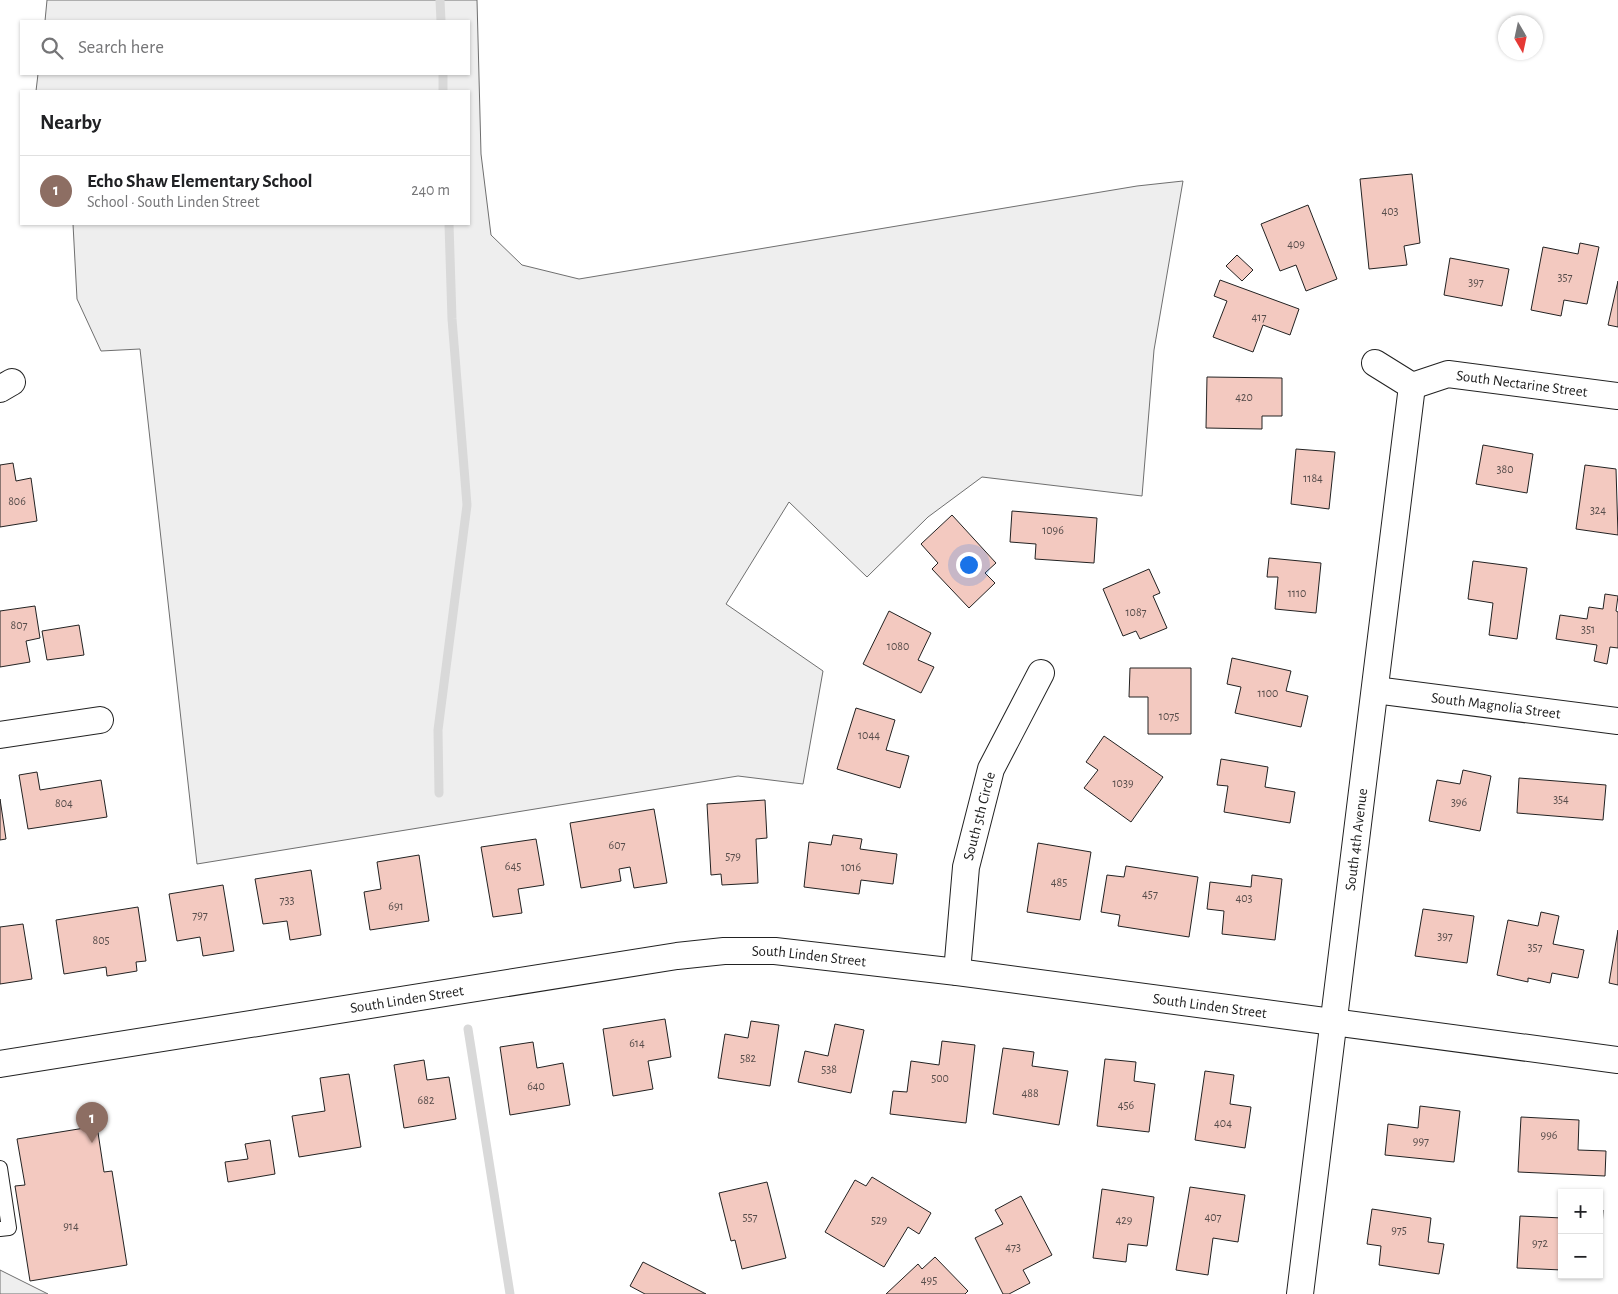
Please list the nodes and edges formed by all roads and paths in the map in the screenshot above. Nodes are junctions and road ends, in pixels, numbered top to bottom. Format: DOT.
graph roads {
  1 [pos="1375,363"];
  2 [pos="1412,386"];
  3 [pos="1618,396"];
  4 [pos="1041,673"];
  5 [pos="1375,690"];
  6 [pos="100,720"];
  7 [pos="1618,720"];
  8 [pos="0,735"];
  9 [pos="957,972"];
  10 [pos="1333,1022"];
  11 [pos="1618,1060"];
  12 [pos="0,1064"];
  13 [pos="0,1168"];
  14 [pos="4,1228"];
  15 [pos="1300,1294"];
  1 -- 2 [label="street"];
  2 -- 3 [label="street, South Nectarine Street"];
  2 -- 5 [label="street, South 4th Avenue"];
  4 -- 9 [label="street, South 5th Circle"];
  5 -- 7 [label="street, South Magnolia Street"];
  5 -- 10 [label="street, South 4th Avenue"];
  6 -- 8 [label="street"];
  9 -- 10 [label="street, South Linden Street"];
  9 -- 12 [label="street, South Linden Street"];
  10 -- 11 [label="street, South Linden Street"];
  10 -- 15 [label="street, South 4th Avenue"];
  13 -- 14 [label="lane"];
}
